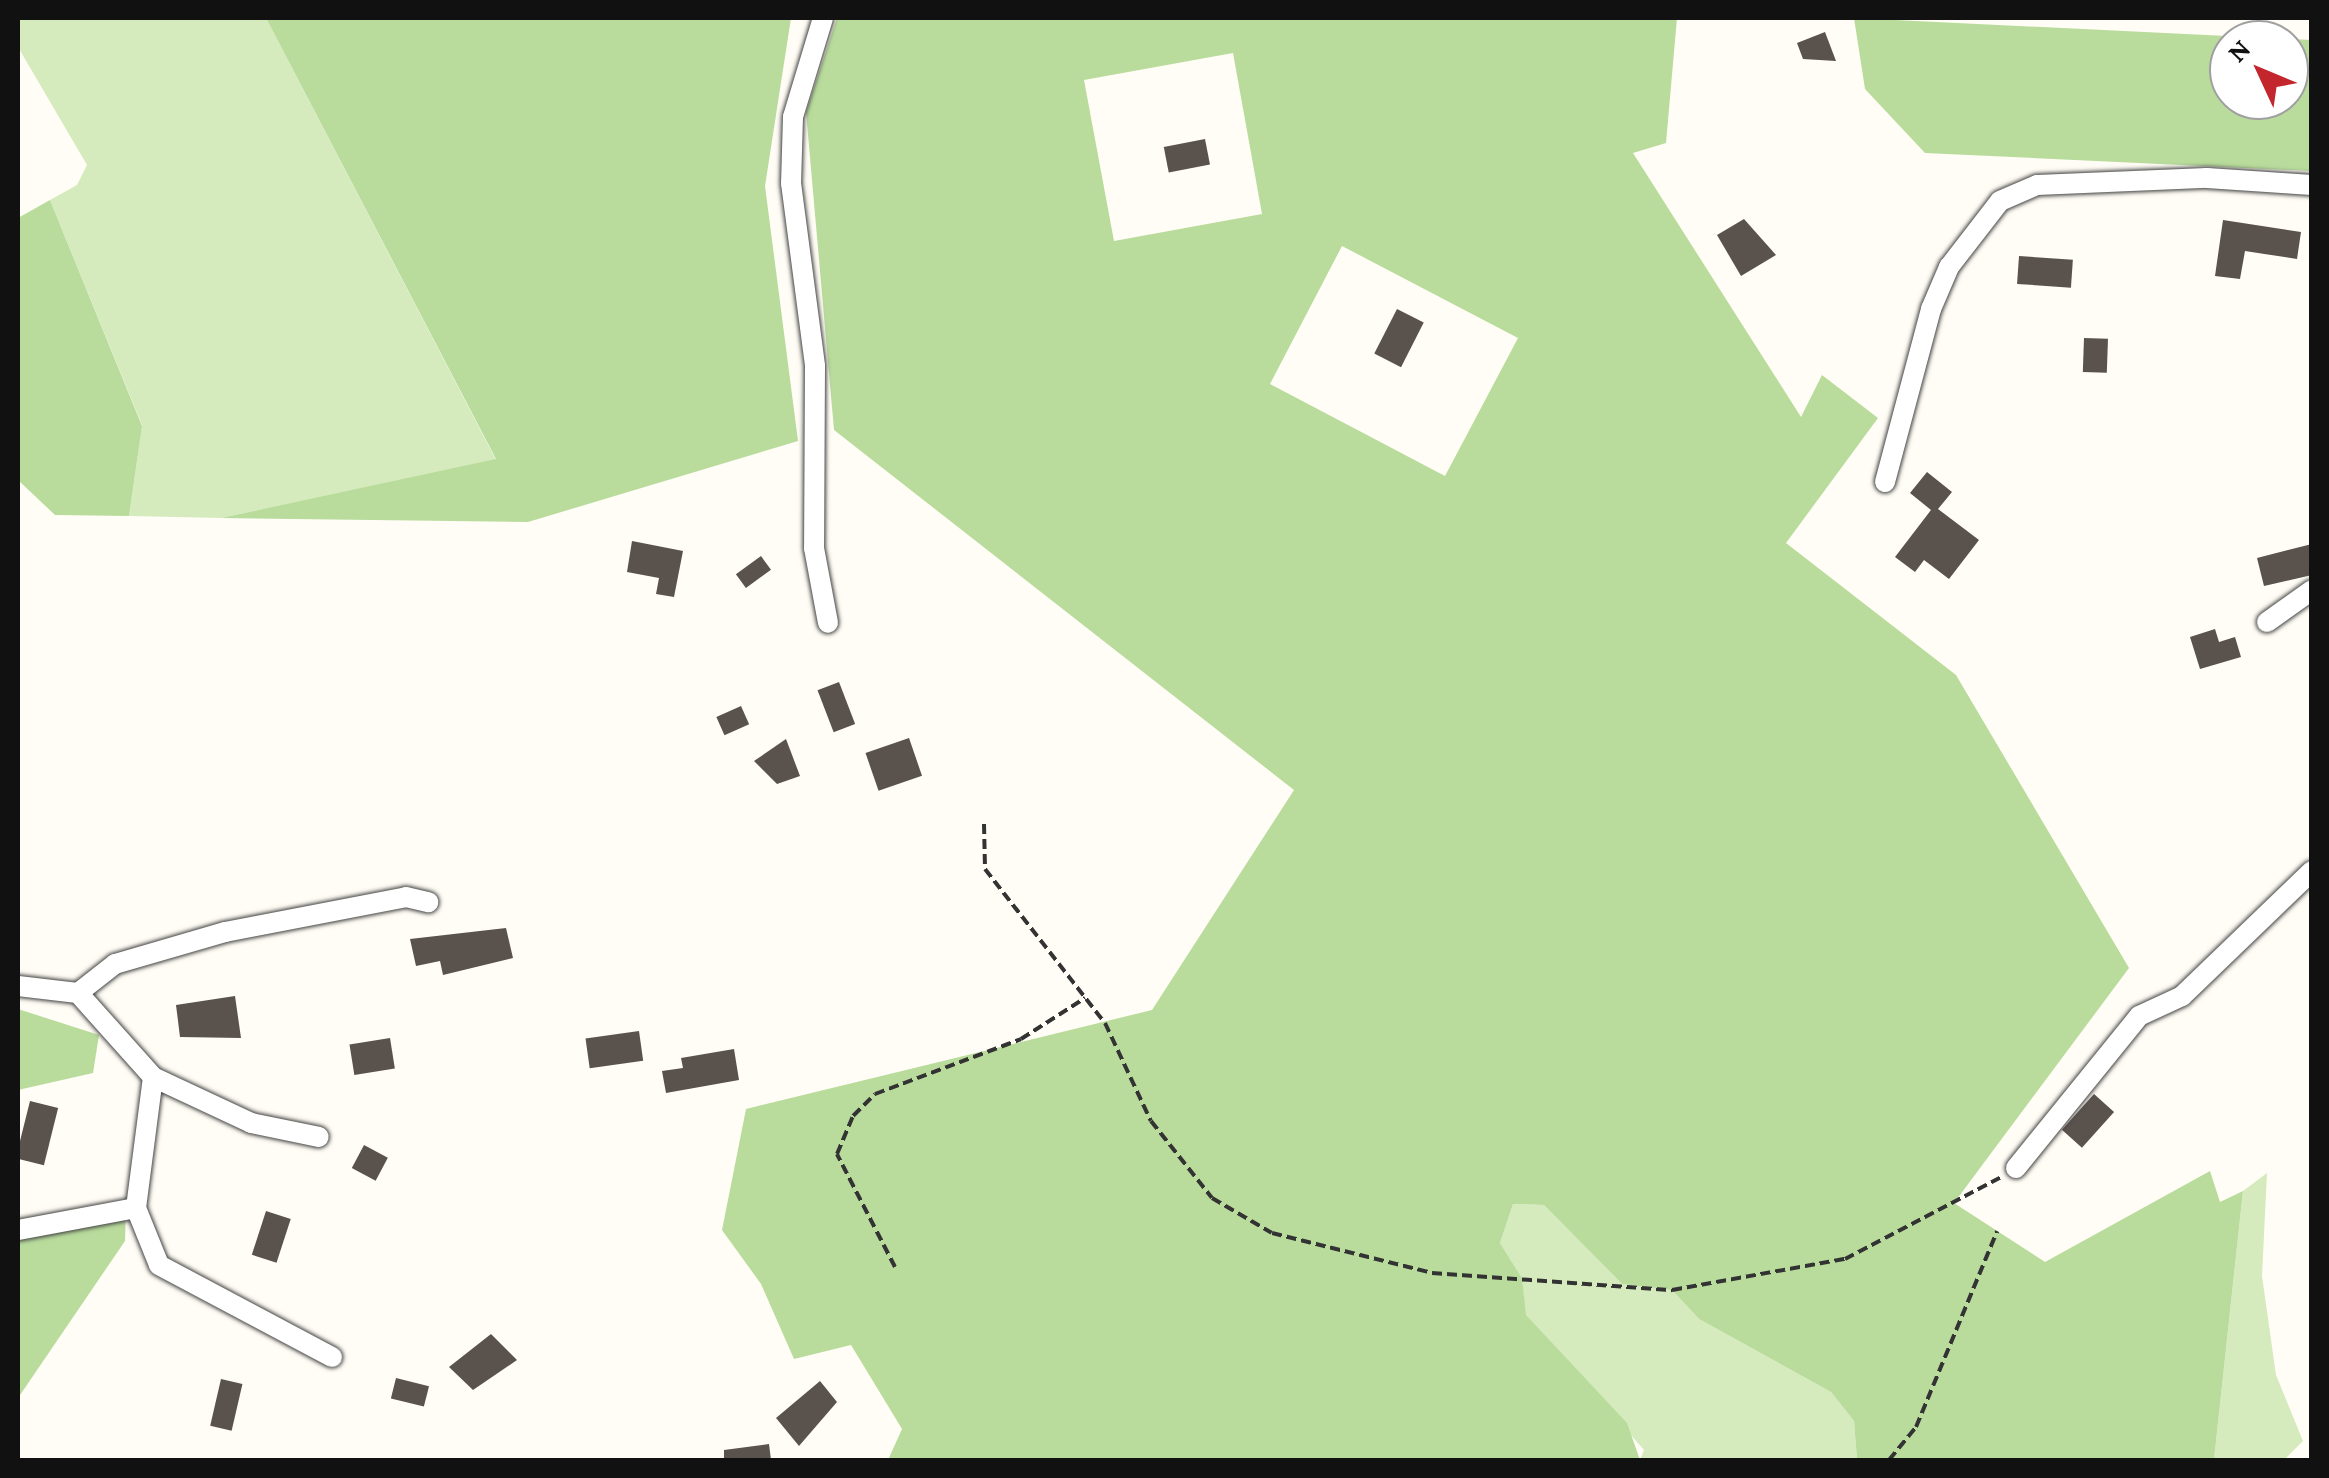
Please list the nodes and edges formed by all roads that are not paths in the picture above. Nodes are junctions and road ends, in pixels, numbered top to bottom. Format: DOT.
graph roads {
  1 [pos="823,18"];
  2 [pos="2312,185"];
  3 [pos="1885,482"];
  4 [pos="2312,590"];
  5 [pos="2267,622"];
  6 [pos="828,623"];
  7 [pos="2312,871"];
  8 [pos="428,902"];
  9 [pos="18,986"];
  10 [pos="78,993"];
  11 [pos="154,1077"];
  12 [pos="319,1137"];
  13 [pos="2016,1168"];
  14 [pos="136,1208"];
  15 [pos="18,1230"];
  16 [pos="332,1357"];
  1 -- 6 [label="street"];
  2 -- 3 [label="street"];
  4 -- 5 [label="street"];
  7 -- 13 [label="street"];
  8 -- 10 [label="street"];
  9 -- 10 [label="street"];
  10 -- 11 [label="street"];
  11 -- 12 [label="street"];
  11 -- 14 [label="street"];
  14 -- 15 [label="street"];
  14 -- 16 [label="street"];
}
